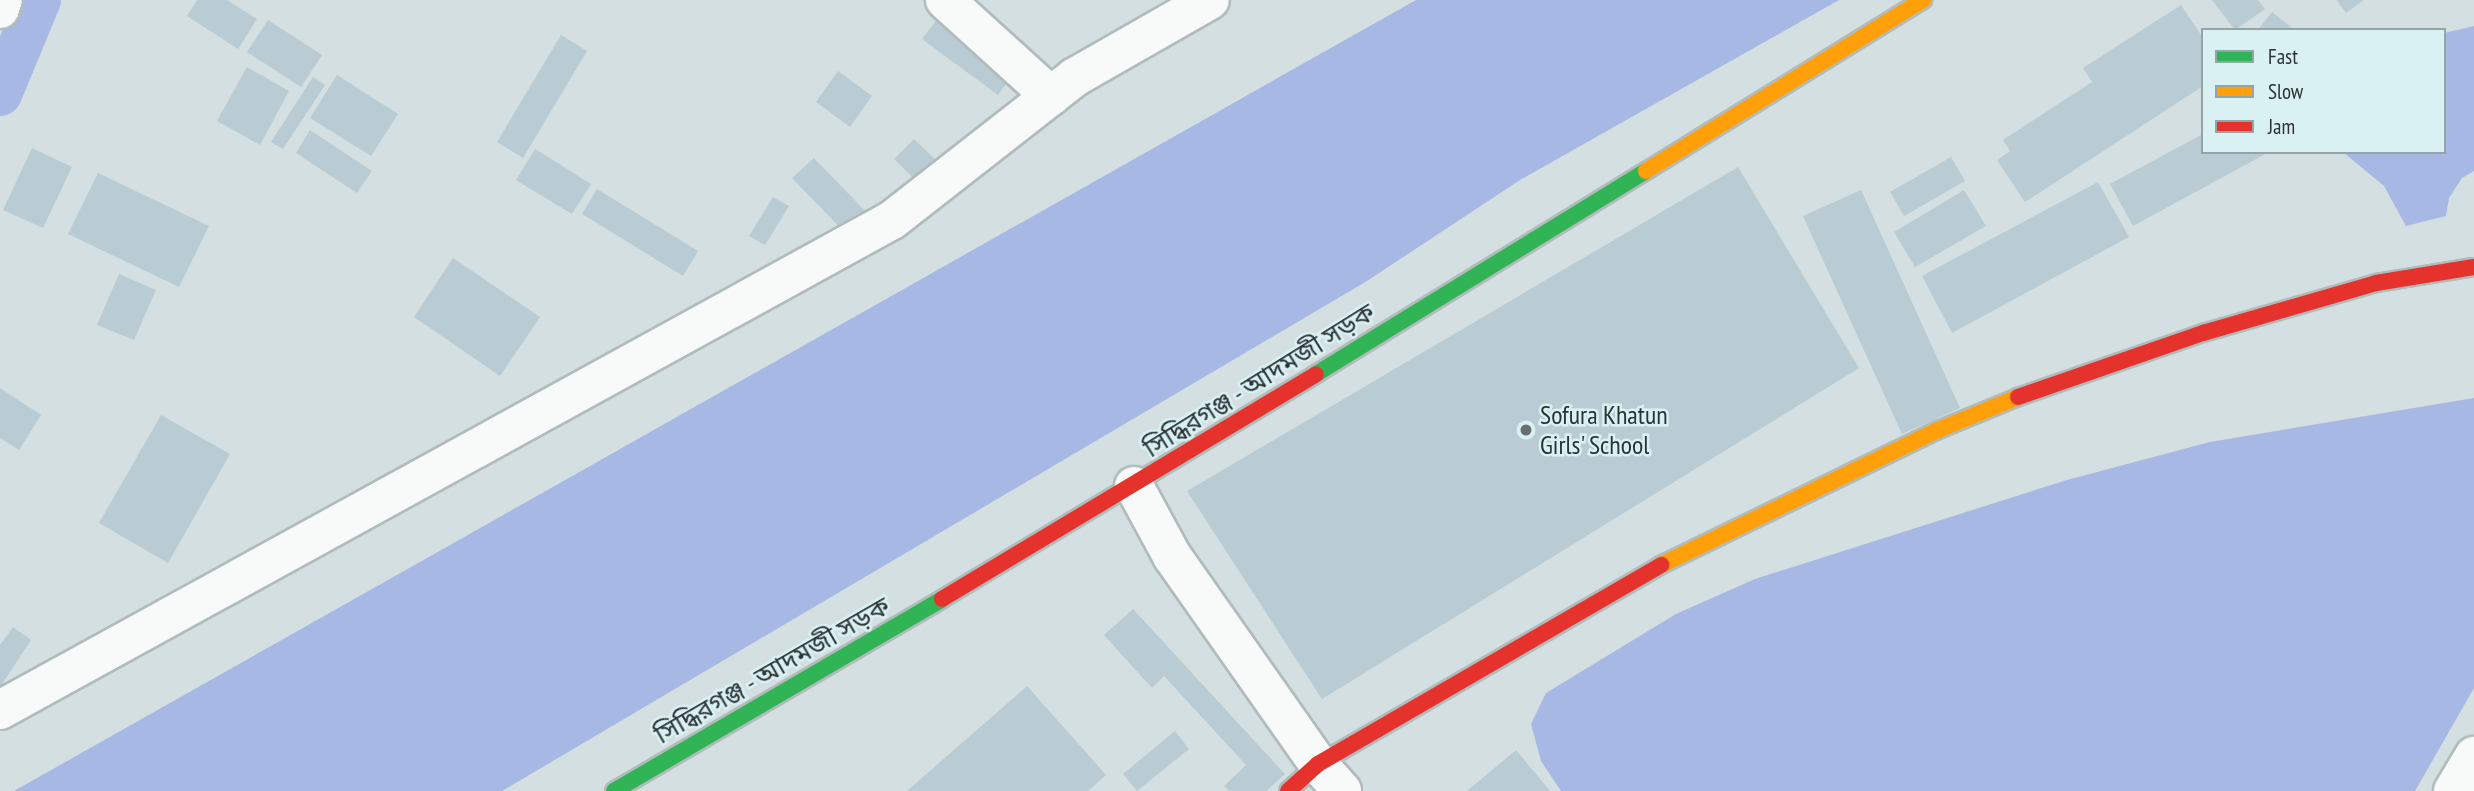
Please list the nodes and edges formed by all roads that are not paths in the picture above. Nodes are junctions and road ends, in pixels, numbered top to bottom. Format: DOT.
graph roads {
  1 [pos="3,0"];
  2 [pos="945,0"];
  3 [pos="1210,0"];
  4 [pos="1923,0"];
  5 [pos="0,9"];
  6 [pos="1051,96"];
  7 [pos="2474,267"];
  8 [pos="1134,486"];
  9 [pos="0,710"];
  10 [pos="2474,757"];
  11 [pos="1330,778"];
  12 [pos="614,791"];
  13 [pos="1288,791"];
  14 [pos="2453,791"];
  1 -- 5 [label="street"];
  2 -- 6 [label="street"];
  3 -- 6 [label="street"];
  4 -- 8 [label="main road, সিদ্ধিরগঞ্জ - আদমজী সড়ক"];
  6 -- 9 [label="street"];
  7 -- 11 [label="main road"];
  8 -- 11 [label="street"];
  8 -- 12 [label="main road, সিদ্ধিরগঞ্জ - আদমজী সড়ক"];
  10 -- 14 [label="street"];
  11 -- 13 [label="main road"];
}
